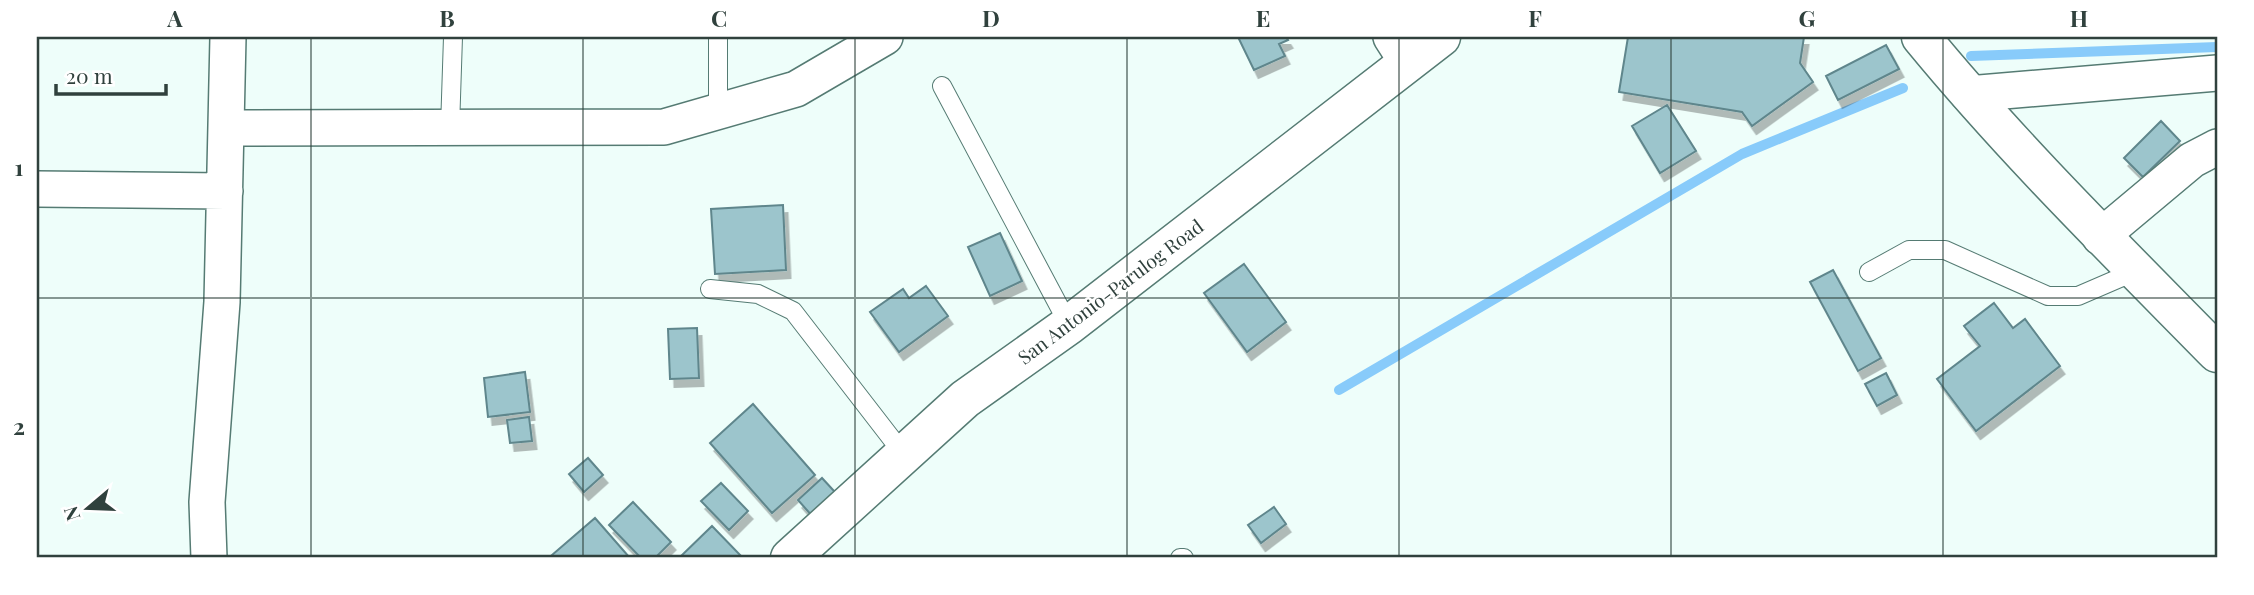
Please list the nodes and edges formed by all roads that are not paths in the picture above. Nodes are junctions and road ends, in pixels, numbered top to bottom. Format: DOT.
graph roads {
  1 [pos="228,37"];
  2 [pos="453,37"];
  3 [pos="718,37"];
  4 [pos="885,37"];
  5 [pos="1441,37"];
  6 [pos="1921,37"];
  7 [pos="1399,49"];
  8 [pos="2217,73"];
  9 [pos="942,86"];
  10 [pos="1968,94"];
  11 [pos="718,112"];
  12 [pos="226,128"];
  13 [pos="450,128"];
  14 [pos="2217,147"];
  15 [pos="37,189"];
  16 [pos="225,191"];
  17 [pos="2100,237"];
  18 [pos="2136,271"];
  19 [pos="1869,272"];
  20 [pos="710,289"];
  21 [pos="1069,324"];
  22 [pos="2217,353"];
  23 [pos="905,456"];
  24 [pos="209,558"];
  25 [pos="790,558"];
  1 -- 12 [label="street"];
  2 -- 13 [label="lane"];
  3 -- 11 [label="lane"];
  4 -- 11 [label="street"];
  5 -- 7 [label="street, San Antonio-Parulog Road"];
  6 -- 10 [label="street"];
  7 -- 21 [label="street, San Antonio-Parulog Road"];
  8 -- 10 [label="street"];
  9 -- 21 [label="lane"];
  10 -- 17 [label="street"];
  11 -- 13 [label="street"];
  12 -- 13 [label="street"];
  12 -- 16 [label="street"];
  14 -- 17 [label="street"];
  15 -- 16 [label="street"];
  16 -- 24 [label="street"];
  17 -- 18 [label="street"];
  18 -- 19 [label="lane"];
  18 -- 22 [label="street"];
  20 -- 23 [label="lane"];
  21 -- 23 [label="street, San Antonio-Parulog Road"];
  23 -- 25 [label="street, San Antonio-Parulog Road"];
}
